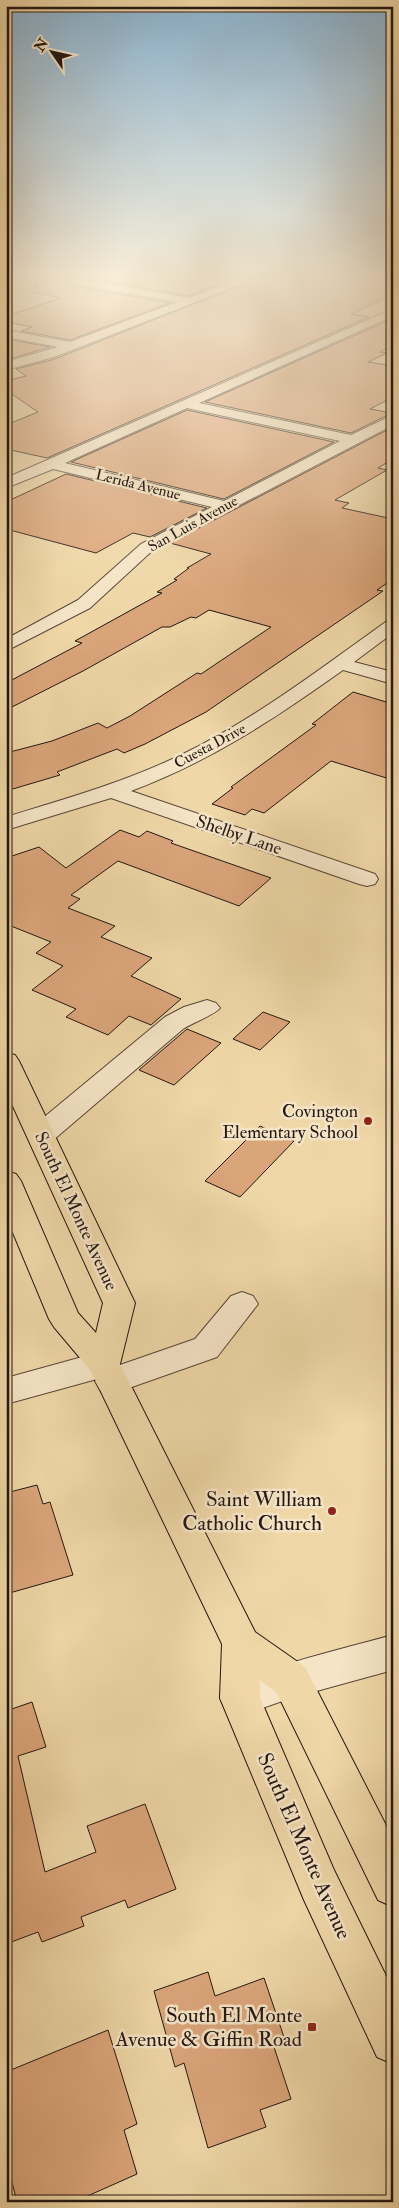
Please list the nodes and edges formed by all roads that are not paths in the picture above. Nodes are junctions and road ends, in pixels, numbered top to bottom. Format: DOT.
graph roads {
  1 [pos="233,383"];
  2 [pos="186,404"];
  3 [pos="393,420"];
  4 [pos="353,440"];
  5 [pos="52,464"];
  6 [pos="6,484"];
  7 [pos="225,506"];
  8 [pos="393,624"];
  9 [pos="6,646"];
  10 [pos="339,663"];
  11 [pos="393,678"];
  12 [pos="111,792"];
  13 [pos="6,824"];
  14 [pos="368,879"];
  15 [pos="207,1008"];
  16 [pos="6,1061"];
  17 [pos="41,1135"];
  18 [pos="6,1181"];
  19 [pos="242,1304"];
  20 [pos="108,1373"];
  21 [pos="6,1391"];
  22 [pos="241,1644"];
  23 [pos="393,1652"];
  24 [pos="291,1680"];
  25 [pos="240,1698"];
  26 [pos="393,1885"];
  27 [pos="393,2041"];
  1 -- 2 [label="street"];
  2 -- 4 [label="street"];
  2 -- 5 [label="street"];
  3 -- 4 [label="street, San Luis Avenue"];
  4 -- 7 [label="street, San Luis Avenue"];
  5 -- 6 [label="street"];
  5 -- 7 [label="street, Lerida Avenue"];
  7 -- 9 [label="street, San Luis Avenue"];
  8 -- 10 [label="street, Cuesta Drive"];
  10 -- 11 [label="street"];
  10 -- 12 [label="street, Cuesta Drive"];
  12 -- 13 [label="street, Cuesta Drive"];
  12 -- 14 [label="street, Shelby Lane"];
  15 -- 17 [label="street"];
  16 -- 17 [label="main road, South El Monte Avenue"];
  17 -- 20 [label="main road, South El Monte Avenue"];
  18 -- 20 [label="main road, South El Monte Avenue"];
  19 -- 20 [label="street"];
  20 -- 21 [label="street"];
  20 -- 22 [label="main road, South El Monte Avenue"];
  22 -- 24 [label="main road, South El Monte Avenue"];
  22 -- 25 [label="main road, South El Monte Avenue"];
  23 -- 24 [label="street"];
  24 -- 25 [label="street"];
  24 -- 26 [label="main road, South El Monte Avenue"];
  25 -- 27 [label="main road, South El Monte Avenue"];
}
